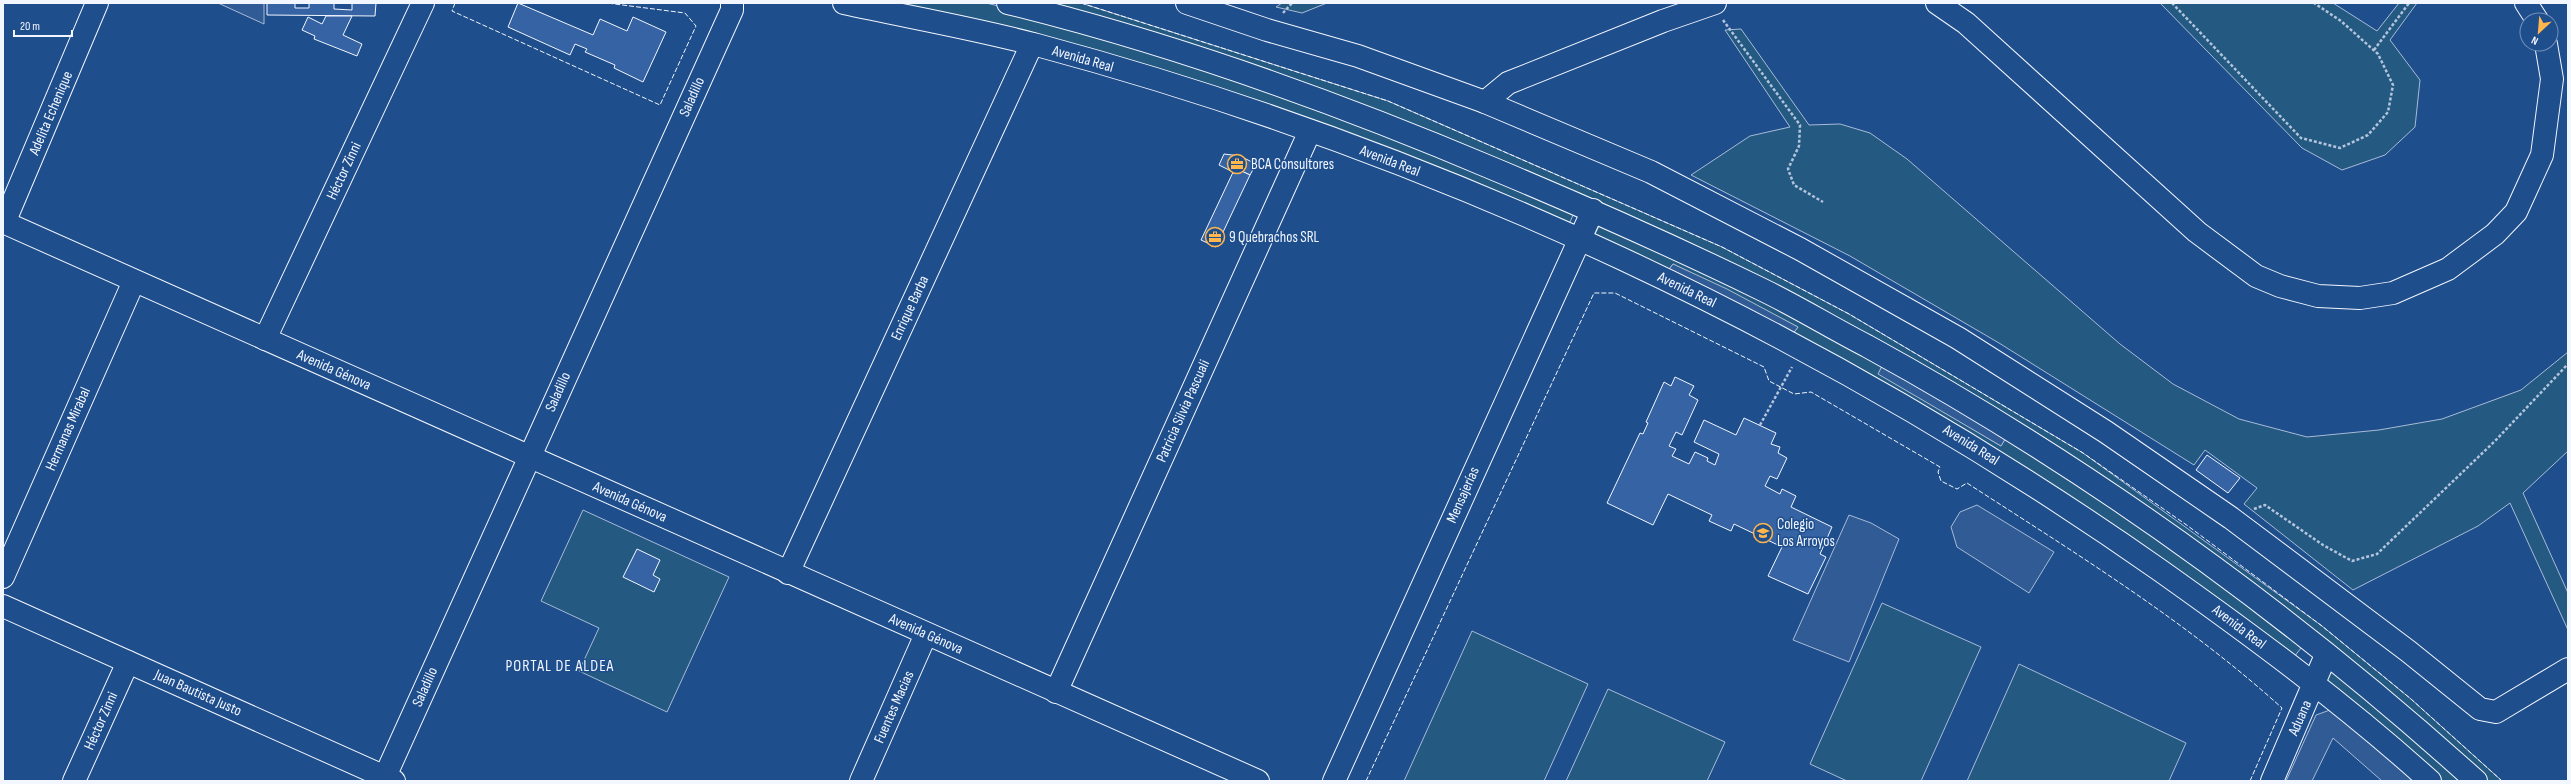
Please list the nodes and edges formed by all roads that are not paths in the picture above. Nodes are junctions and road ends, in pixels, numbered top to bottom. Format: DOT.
graph roads {
  1 [pos="97,3"];
  2 [pos="423,3"];
  3 [pos="732,3"];
  4 [pos="844,3"];
  5 [pos="1008,3"];
  6 [pos="1188,3"];
  7 [pos="1937,3"];
  8 [pos="2526,3"];
  9 [pos="1712,4"];
  10 [pos="2531,12"];
  11 [pos="1032,44"];
  12 [pos="2547,52"];
  13 [pos="1485,102"];
  14 [pos="1310,131"];
  15 [pos="1593,210"];
  16 [pos="4,222"];
  17 [pos="1579,239"];
  18 [pos="134,281"];
  19 [pos="265,339"];
  20 [pos="528,457"];
  21 [pos="788,573"];
  22 [pos="3,577"];
  23 [pos="3,606"];
  24 [pos="926,634"];
  25 [pos="2326,655"];
  26 [pos="128,662"];
  27 [pos="2568,669"];
  28 [pos="2314,685"];
  29 [pos="1056,692"];
  30 [pos="387,780"];
  31 [pos="74,781"];
  32 [pos="861,781"];
  33 [pos="1258,781"];
  34 [pos="1334,781"];
  35 [pos="2272,781"];
  36 [pos="2430,781"];
  37 [pos="2476,781"];
  1 -- 16 [label="street, Adelita Echenique"];
  2 -- 19 [label="street, Héctor Zinni"];
  3 -- 20 [label="street, Saladillo"];
  4 -- 11 [label="street, Avenida Real"];
  5 -- 15 [label="street"];
  6 -- 13 [label="street"];
  7 -- 12 [label="street"];
  8 -- 10 [label="street"];
  9 -- 13 [label="street"];
  11 -- 14 [label="street, Avenida Real"];
  11 -- 21 [label="street, Enrique Barba"];
  13 -- 27 [label="street"];
  14 -- 17 [label="street, Avenida Real"];
  14 -- 29 [label="street, Patricia Silvia Pascuali"];
  15 -- 17 [label="street, Mensajerías"];
  15 -- 25 [label="street"];
  16 -- 18 [label="street, Avenida Génova"];
  17 -- 28 [label="street, Avenida Real"];
  17 -- 34 [label="street, Mensajerías"];
  18 -- 19 [label="street, Avenida Génova"];
  18 -- 22 [label="street, Hermanas Mirabal"];
  19 -- 20 [label="street, Avenida Génova"];
  20 -- 21 [label="street, Avenida Génova"];
  20 -- 30 [label="street, Saladillo"];
  21 -- 24 [label="street, Avenida Génova"];
  23 -- 26 [label="street, Juan Bautista Justo"];
  24 -- 29 [label="street, Avenida Génova"];
  24 -- 32 [label="street, Fuentes Macias"];
  25 -- 28 [label="street, Aduana"];
  25 -- 37 [label="street"];
  26 -- 30 [label="street, Juan Bautista Justo"];
  26 -- 31 [label="street, Héctor Zinni"];
  28 -- 35 [label="street, Aduana"];
  28 -- 36 [label="street, Avenida Real"];
  29 -- 33 [label="street, Avenida Génova"];
}
